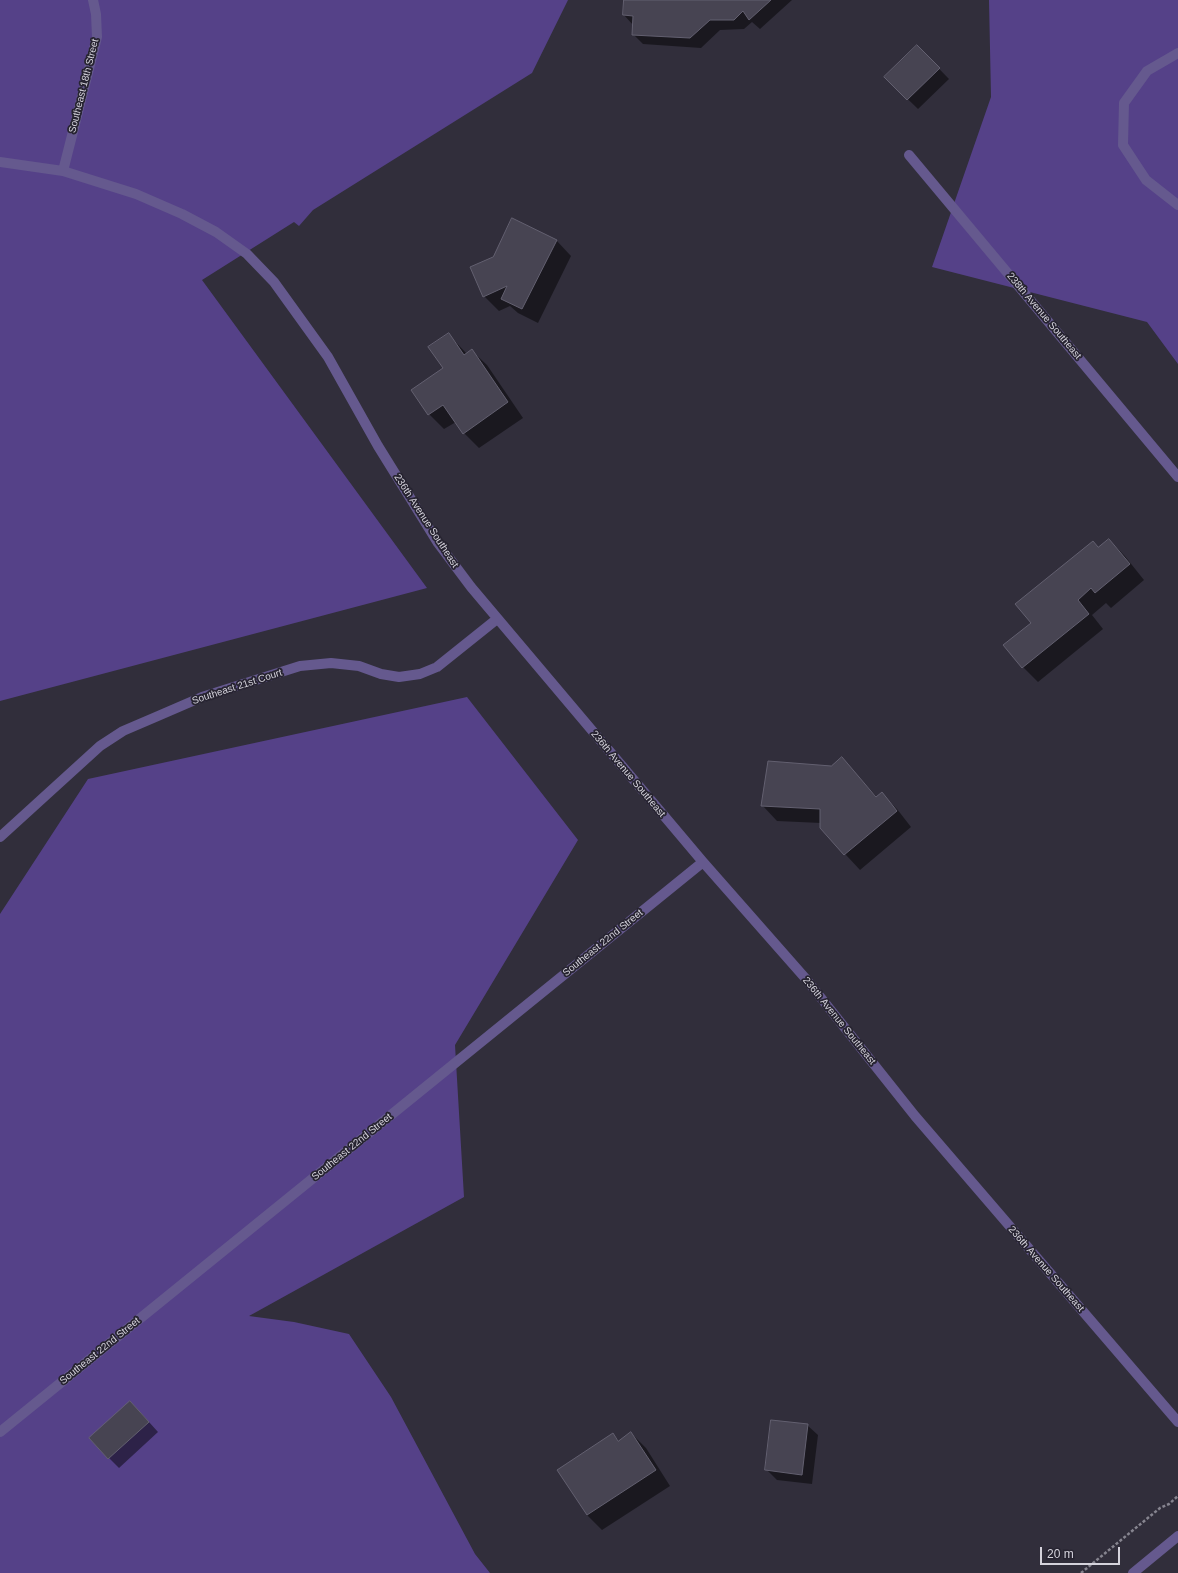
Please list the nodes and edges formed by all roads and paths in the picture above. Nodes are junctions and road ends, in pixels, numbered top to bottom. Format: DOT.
graph roads {
  1 [pos="93,0"];
  2 [pos="1178,53"];
  3 [pos="909,155"];
  4 [pos="0,162"];
  5 [pos="63,171"];
  6 [pos="1178,205"];
  7 [pos="1178,476"];
  8 [pos="497,619"];
  9 [pos="0,837"];
  10 [pos="703,862"];
  11 [pos="1178,1422"];
  12 [pos="0,1432"];
  13 [pos="1178,1496"];
  14 [pos="1178,1536"];
  15 [pos="1081,1573"];
  16 [pos="1133,1573"];
  1 -- 5 [label="street, Southeast 18th Street"];
  2 -- 6 [label="street"];
  3 -- 7 [label="street, 238th Avenue Southeast"];
  4 -- 5 [label="street, 236th Avenue Southeast"];
  5 -- 8 [label="street, 236th Avenue Southeast"];
  8 -- 9 [label="street, Southeast 21st Court"];
  8 -- 10 [label="street, 236th Avenue Southeast"];
  10 -- 11 [label="street, 236th Avenue Southeast"];
  10 -- 12 [label="street, Southeast 22nd Street"];
  13 -- 15 [label="path"];
  14 -- 16 [label="street"];
}
